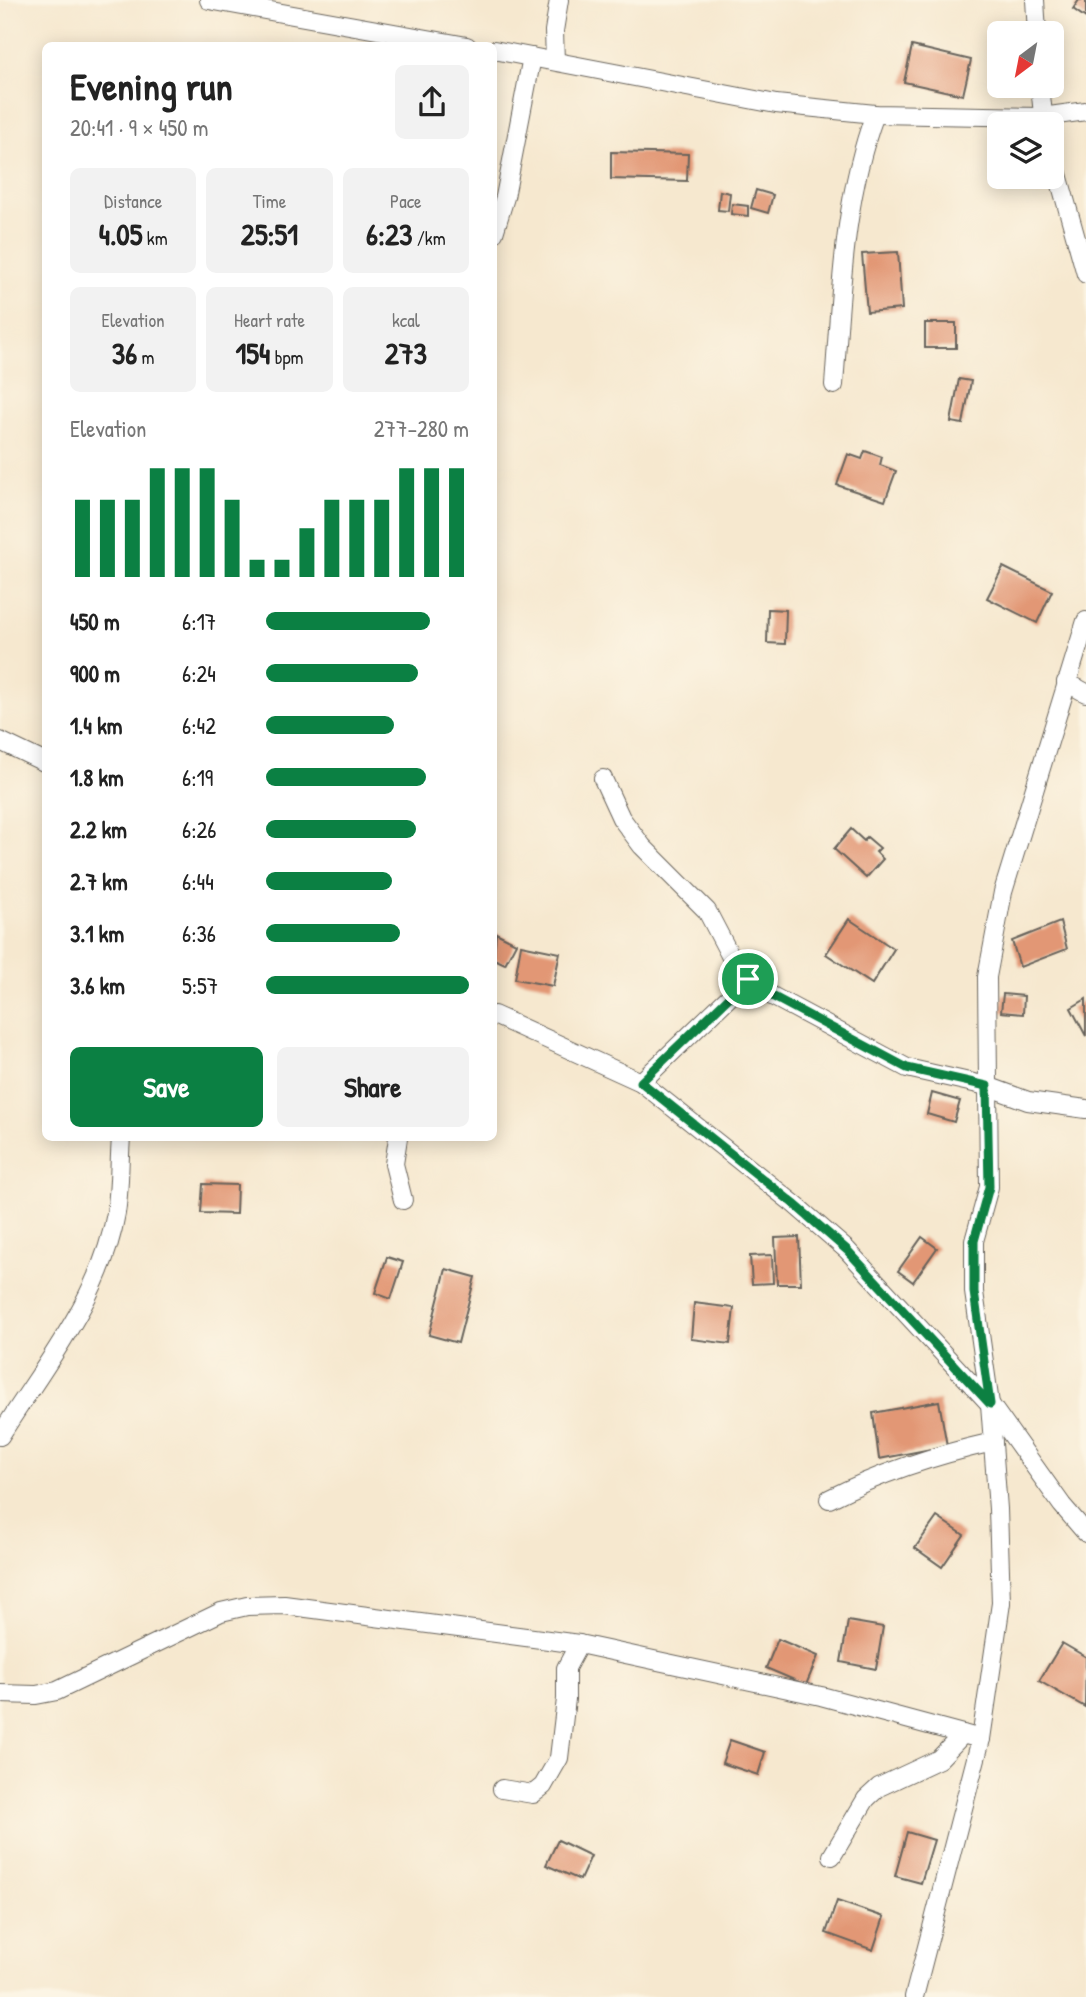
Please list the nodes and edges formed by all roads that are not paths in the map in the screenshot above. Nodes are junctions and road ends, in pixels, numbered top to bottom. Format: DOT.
graph roads {
  1 [pos="209,0"];
  2 [pos="559,0"];
  3 [pos="1035,0"];
  4 [pos="273,5"];
  5 [pos="1036,21"];
  6 [pos="448,42"];
  7 [pos="497,51"];
  8 [pos="532,57"];
  9 [pos="555,61"];
  10 [pos="1086,110"];
  11 [pos="874,114"];
  12 [pos="1064,115"];
  13 [pos="987,118"];
  14 [pos="1062,189"];
  15 [pos="497,223"];
  16 [pos="1086,274"];
  17 [pos="834,385"];
  18 [pos="1086,621"];
  19 [pos="1066,682"];
  20 [pos="1086,693"];
  21 [pos="0,741"];
  22 [pos="42,761"];
  23 [pos="603,779"];
  24 [pos="748,979"];
  25 [pos="497,1016"];
  26 [pos="641,1082"];
  27 [pos="987,1086"];
  28 [pos="1086,1109"];
  29 [pos="121,1141"];
  30 [pos="398,1141"];
  31 [pos="403,1200"];
  32 [pos="990,1404"];
  33 [pos="0,1436"];
  34 [pos="993,1442"];
  35 [pos="829,1499"];
  36 [pos="1086,1533"];
  37 [pos="579,1644"];
  38 [pos="0,1694"];
  39 [pos="963,1734"];
  40 [pos="981,1739"];
  41 [pos="502,1789"];
  42 [pos="832,1856"];
  43 [pos="914,1997"];
  1 -- 4 [label="street"];
  2 -- 9 [label="street"];
  3 -- 5 [label="street"];
  4 -- 6 [label="street"];
  7 -- 8 [label="street"];
  8 -- 9 [label="street"];
  8 -- 15 [label="street"];
  9 -- 11 [label="street"];
  10 -- 12 [label="street"];
  11 -- 13 [label="street"];
  11 -- 17 [label="street"];
  14 -- 16 [label="street"];
  18 -- 19 [label="street"];
  19 -- 20 [label="street"];
  19 -- 27 [label="street"];
  21 -- 22 [label="street"];
  23 -- 24 [label="street"];
  24 -- 26 [label="street"];
  24 -- 27 [label="street"];
  25 -- 26 [label="street"];
  26 -- 32 [label="street"];
  27 -- 28 [label="street"];
  27 -- 32 [label="street"];
  29 -- 33 [label="street"];
  30 -- 31 [label="street"];
  32 -- 34 [label="street"];
  32 -- 36 [label="street"];
  34 -- 35 [label="street"];
  34 -- 40 [label="street"];
  37 -- 38 [label="street"];
  37 -- 39 [label="street"];
  37 -- 41 [label="street"];
  39 -- 40 [label="street"];
  39 -- 42 [label="street"];
  40 -- 43 [label="street"];
}
